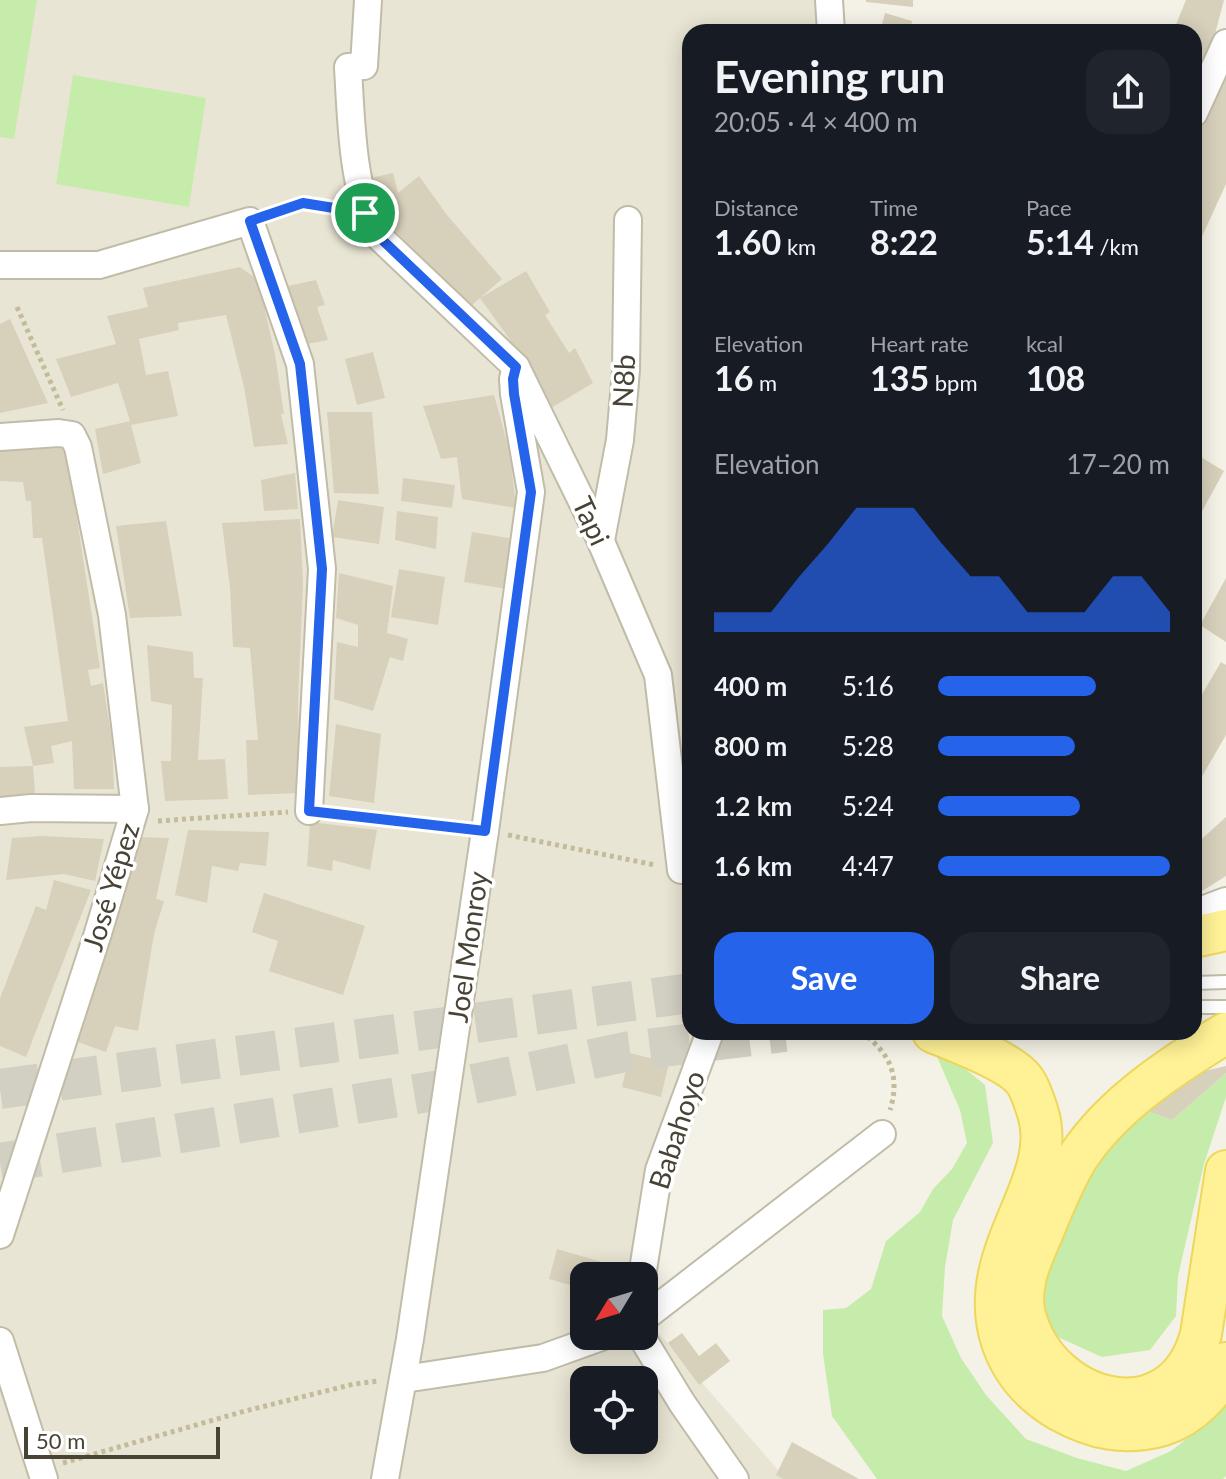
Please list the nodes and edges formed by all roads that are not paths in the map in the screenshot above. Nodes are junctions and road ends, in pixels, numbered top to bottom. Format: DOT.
graph roads {
  1 [pos="368,0"];
  2 [pos="829,0"];
  3 [pos="830,24"];
  4 [pos="1226,43"];
  5 [pos="1202,96"];
  6 [pos="628,220"];
  7 [pos="0,265"];
  8 [pos="516,367"];
  9 [pos="0,437"];
  10 [pos="601,540"];
  11 [pos="0,811"];
  12 [pos="309,811"];
  13 [pos="140,815"];
  14 [pos="673,869"];
  15 [pos="1226,901"];
  16 [pos="1202,910"];
  17 [pos="1226,930"];
  18 [pos="1202,935"];
  19 [pos="1202,960"];
  20 [pos="1226,960"];
  21 [pos="1226,982"];
  22 [pos="1202,983"];
  23 [pos="1202,1007"];
  24 [pos="1226,1007"];
  25 [pos="1202,1027"];
  26 [pos="1226,1027"];
  27 [pos="1226,1033"];
  28 [pos="707,1040"];
  29 [pos="953,1040"];
  30 [pos="882,1134"];
  31 [pos="1226,1171"];
  32 [pos="0,1235"];
  33 [pos="644,1262"];
  34 [pos="658,1307"];
  35 [pos="0,1341"];
  36 [pos="570,1348"];
  37 [pos="650,1350"];
  38 [pos="1226,1363"];
  39 [pos="396,1380"];
  40 [pos="52,1472"];
  41 [pos="385,1479"];
  42 [pos="735,1479"];
  1 -- 8 [label="street, Tapi"];
  2 -- 3 [label="street"];
  4 -- 5 [label="street"];
  6 -- 10 [label="street, N8b"];
  7 -- 12 [label="street"];
  8 -- 10 [label="street, Tapi"];
  8 -- 39 [label="street, Joel Monroy"];
  9 -- 13 [label="street, José Yépez"];
  10 -- 14 [label="street, Tapi"];
  11 -- 13 [label="street"];
  13 -- 32 [label="street, José Yépez"];
  15 -- 16 [label="street"];
  17 -- 18 [label="main road"];
  19 -- 20 [label="main road"];
  21 -- 22 [label="lane"];
  23 -- 24 [label="lane"];
  25 -- 26 [label="main road"];
  27 -- 31 [label="main road"];
  28 -- 33 [label="street, Babahoyo"];
  29 -- 38 [label="main road"];
  30 -- 34 [label="street"];
  35 -- 40 [label="street"];
  36 -- 39 [label="street"];
  37 -- 42 [label="street"];
  39 -- 41 [label="street, Joel Monroy"];
}
